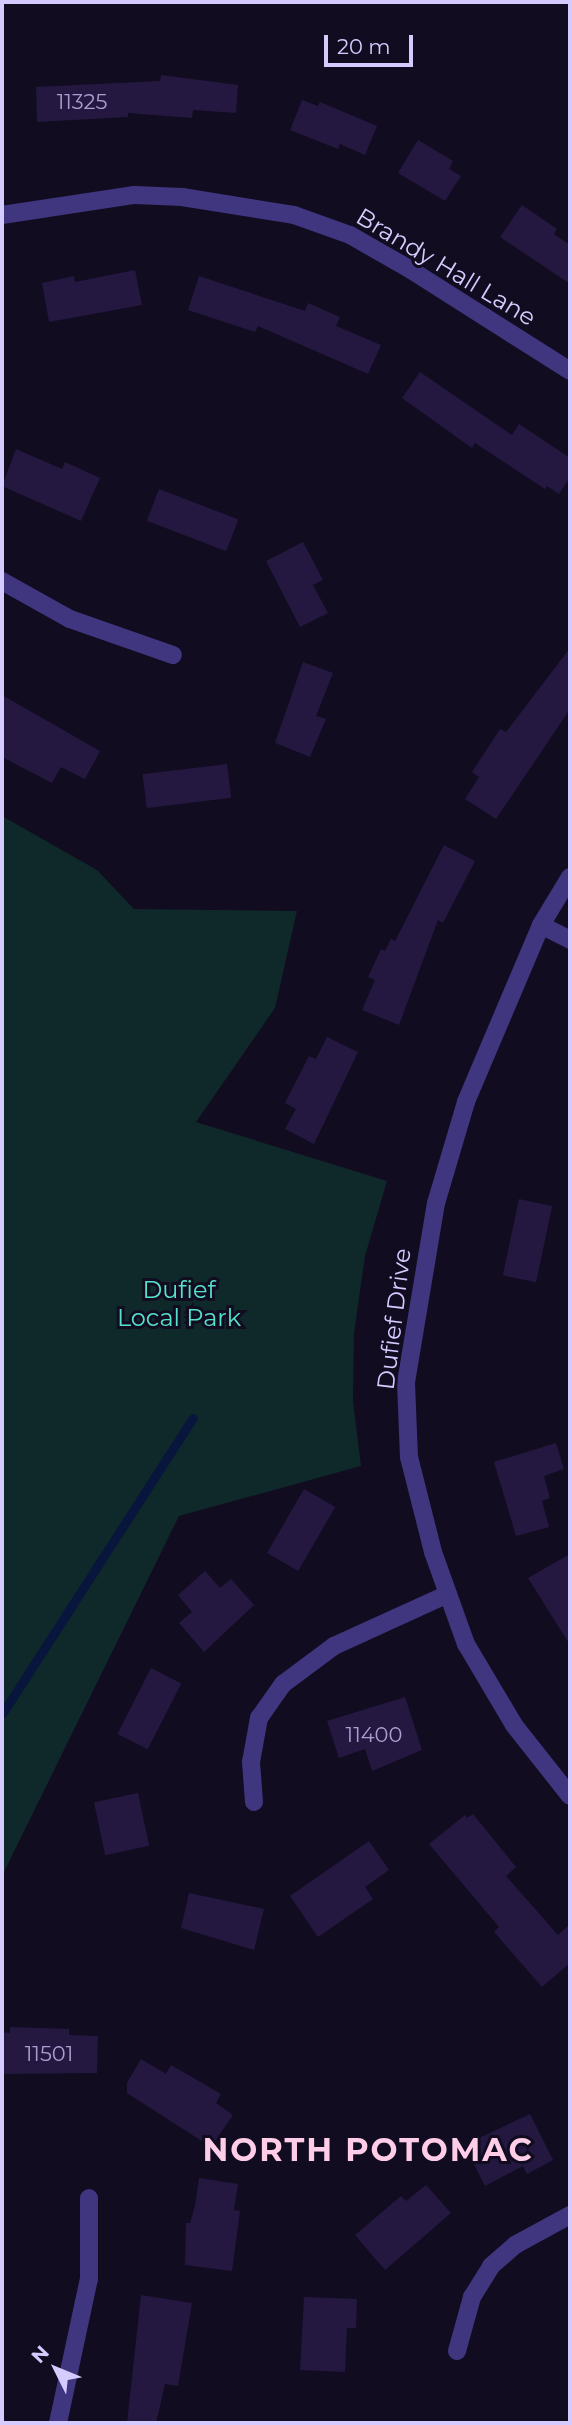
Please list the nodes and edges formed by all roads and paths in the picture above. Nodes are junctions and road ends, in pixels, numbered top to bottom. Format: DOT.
graph roads {
  1 [pos="2,215"];
  2 [pos="570,371"];
  3 [pos="2,581"];
  4 [pos="173,655"];
  5 [pos="570,877"];
  6 [pos="541,925"];
  7 [pos="570,940"];
  8 [pos="448,1594"];
  9 [pos="570,1796"];
  10 [pos="254,1802"];
  11 [pos="89,2198"];
  12 [pos="570,2216"];
  13 [pos="457,2351"];
  14 [pos="58,2423"];
  1 -- 2 [label="street, Brandy Hall Lane"];
  3 -- 4 [label="street"];
  5 -- 6 [label="street, Dufief Drive"];
  6 -- 7 [label="street"];
  6 -- 8 [label="street, Dufief Drive"];
  8 -- 9 [label="street, Dufief Drive"];
  8 -- 10 [label="street"];
  11 -- 14 [label="street"];
  12 -- 13 [label="street"];
}
